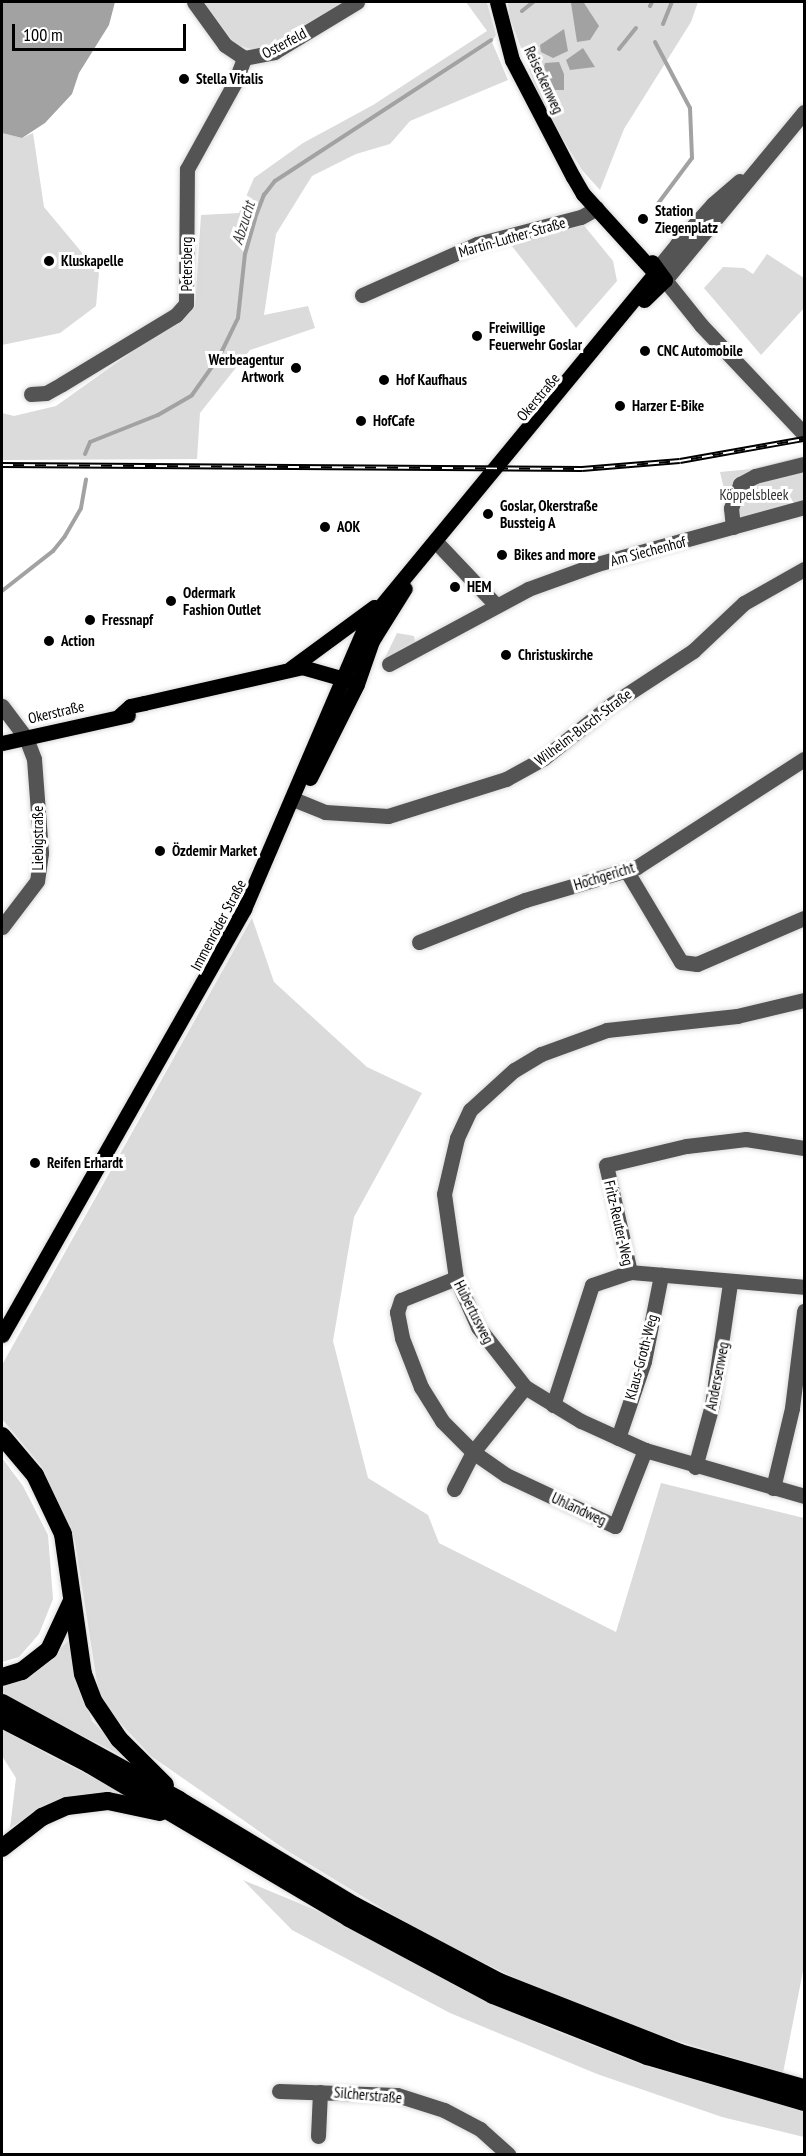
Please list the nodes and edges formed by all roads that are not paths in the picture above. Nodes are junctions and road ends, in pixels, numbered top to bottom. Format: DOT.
graph roads {
  1 [pos="194,2"];
  2 [pos="357,2"];
  3 [pos="497,2"];
  4 [pos="244,58"];
  5 [pos="804,112"];
  6 [pos="597,208"];
  7 [pos="660,276"];
  8 [pos="362,295"];
  9 [pos="31,394"];
  10 [pos="804,434"];
  11 [pos="804,464"];
  12 [pos="804,507"];
  13 [pos="460,512"];
  14 [pos="733,527"];
  15 [pos="438,544"];
  16 [pos="804,569"];
  17 [pos="381,603"];
  18 [pos="495,604"];
  19 [pos="389,664"];
  20 [pos="288,670"];
  21 [pos="340,682"];
  22 [pos="355,687"];
  23 [pos="2,705"];
  24 [pos="26,738"];
  25 [pos="2,743"];
  26 [pos="804,759"];
  27 [pos="298,801"];
  28 [pos="626,870"];
  29 [pos="804,918"];
  30 [pos="2,927"];
  31 [pos="419,942"];
  32 [pos="804,1000"];
  33 [pos="152,1074"];
  34 [pos="804,1148"];
  35 [pos="630,1272"];
  36 [pos="661,1275"];
  37 [pos="456,1278"];
  38 [pos="730,1283"];
  39 [pos="804,1287"];
  40 [pos="804,1311"];
  41 [pos="2,1335"];
  42 [pos="525,1387"];
  43 [pos="553,1405"];
  44 [pos="2,1436"];
  45 [pos="618,1438"];
  46 [pos="645,1450"];
  47 [pos="473,1452"];
  48 [pos="695,1467"];
  49 [pos="773,1488"];
  50 [pos="454,1489"];
  51 [pos="804,1496"];
  52 [pos="72,1599"];
  53 [pos="2,1677"];
  54 [pos="2,1703"];
  55 [pos="2,1719"];
  56 [pos="178,1808"];
  57 [pos="2,1848"];
  58 [pos="804,2088"];
  59 [pos="279,2091"];
  60 [pos="320,2092"];
  61 [pos="804,2102"];
  62 [pos="318,2136"];
  63 [pos="507,2154"];
  1 -- 4 [label="street, Osterfeld"];
  2 -- 4 [label="street, Osterfeld"];
  3 -- 6 [label="main road, Reiseckenweg"];
  4 -- 9 [label="street, Petersberg"];
  5 -- 7 [label="street, Okerstraße"];
  6 -- 7 [label="main road, Reiseckenweg"];
  6 -- 8 [label="street, Martin-Luther-Straße"];
  7 -- 10 [label="street"];
  7 -- 13 [label="main road, Okerstraße"];
  11 -- 14 [label="street"];
  12 -- 14 [label="street, Am Siechenhof"];
  13 -- 15 [label="main road, Okerstraße"];
  13 -- 17 [label="main road, Okerstraße"];
  14 -- 18 [label="street, Am Siechenhof"];
  15 -- 18 [label="street"];
  15 -- 22 [label="main road, Okerstraße"];
  16 -- 27 [label="street, Wilhelm-Busch-Straße"];
  17 -- 20 [label="main road"];
  17 -- 21 [label="main road, Immenröder Straße"];
  18 -- 19 [label="street, Am Siechenhof"];
  20 -- 21 [label="main road, Okerstraße"];
  20 -- 24 [label="main road, Okerstraße"];
  21 -- 22 [label="main road, Okerstraße"];
  21 -- 33 [label="main road, Immenröder Straße"];
  22 -- 27 [label="main road, Immenröder Straße"];
  23 -- 24 [label="street, Liebigstraße"];
  24 -- 25 [label="main road, Okerstraße"];
  24 -- 30 [label="street, Liebigstraße"];
  26 -- 28 [label="street, Hochgericht"];
  27 -- 33 [label="main road, Immenröder Straße"];
  28 -- 29 [label="street"];
  28 -- 31 [label="street, Hochgericht"];
  32 -- 37 [label="street, Hubertusweg"];
  33 -- 41 [label="main road, Immenröder Straße"];
  34 -- 35 [label="street, Fritz-Reuter-Weg"];
  35 -- 36 [label="street, Fritz-Reuter-Weg"];
  35 -- 43 [label="street"];
  36 -- 38 [label="street, Fritz-Reuter-Weg"];
  36 -- 45 [label="street, Klaus-Groth-Weg"];
  37 -- 42 [label="street, Hubertusweg"];
  37 -- 47 [label="street, Uhlandweg"];
  38 -- 39 [label="street, Fritz-Reuter-Weg"];
  38 -- 48 [label="street, Andersenweg"];
  40 -- 49 [label="street"];
  42 -- 43 [label="street, Hubertusweg"];
  42 -- 47 [label="street"];
  43 -- 45 [label="street, Hubertusweg"];
  44 -- 52 [label="highway"];
  45 -- 46 [label="street, Hubertusweg"];
  46 -- 47 [label="street, Uhlandweg"];
  46 -- 48 [label="street, Hubertusweg"];
  47 -- 50 [label="street"];
  48 -- 49 [label="street, Hubertusweg"];
  49 -- 51 [label="street, Hubertusweg"];
  52 -- 53 [label="highway"];
  52 -- 56 [label="highway"];
  54 -- 56 [label="highway"];
  55 -- 56 [label="highway"];
  56 -- 57 [label="highway"];
  56 -- 58 [label="highway"];
  56 -- 61 [label="highway"];
  59 -- 60 [label="street, Silcherstraße"];
  60 -- 62 [label="street, Silcherstraße"];
  60 -- 63 [label="street, Silcherstraße"];
}
